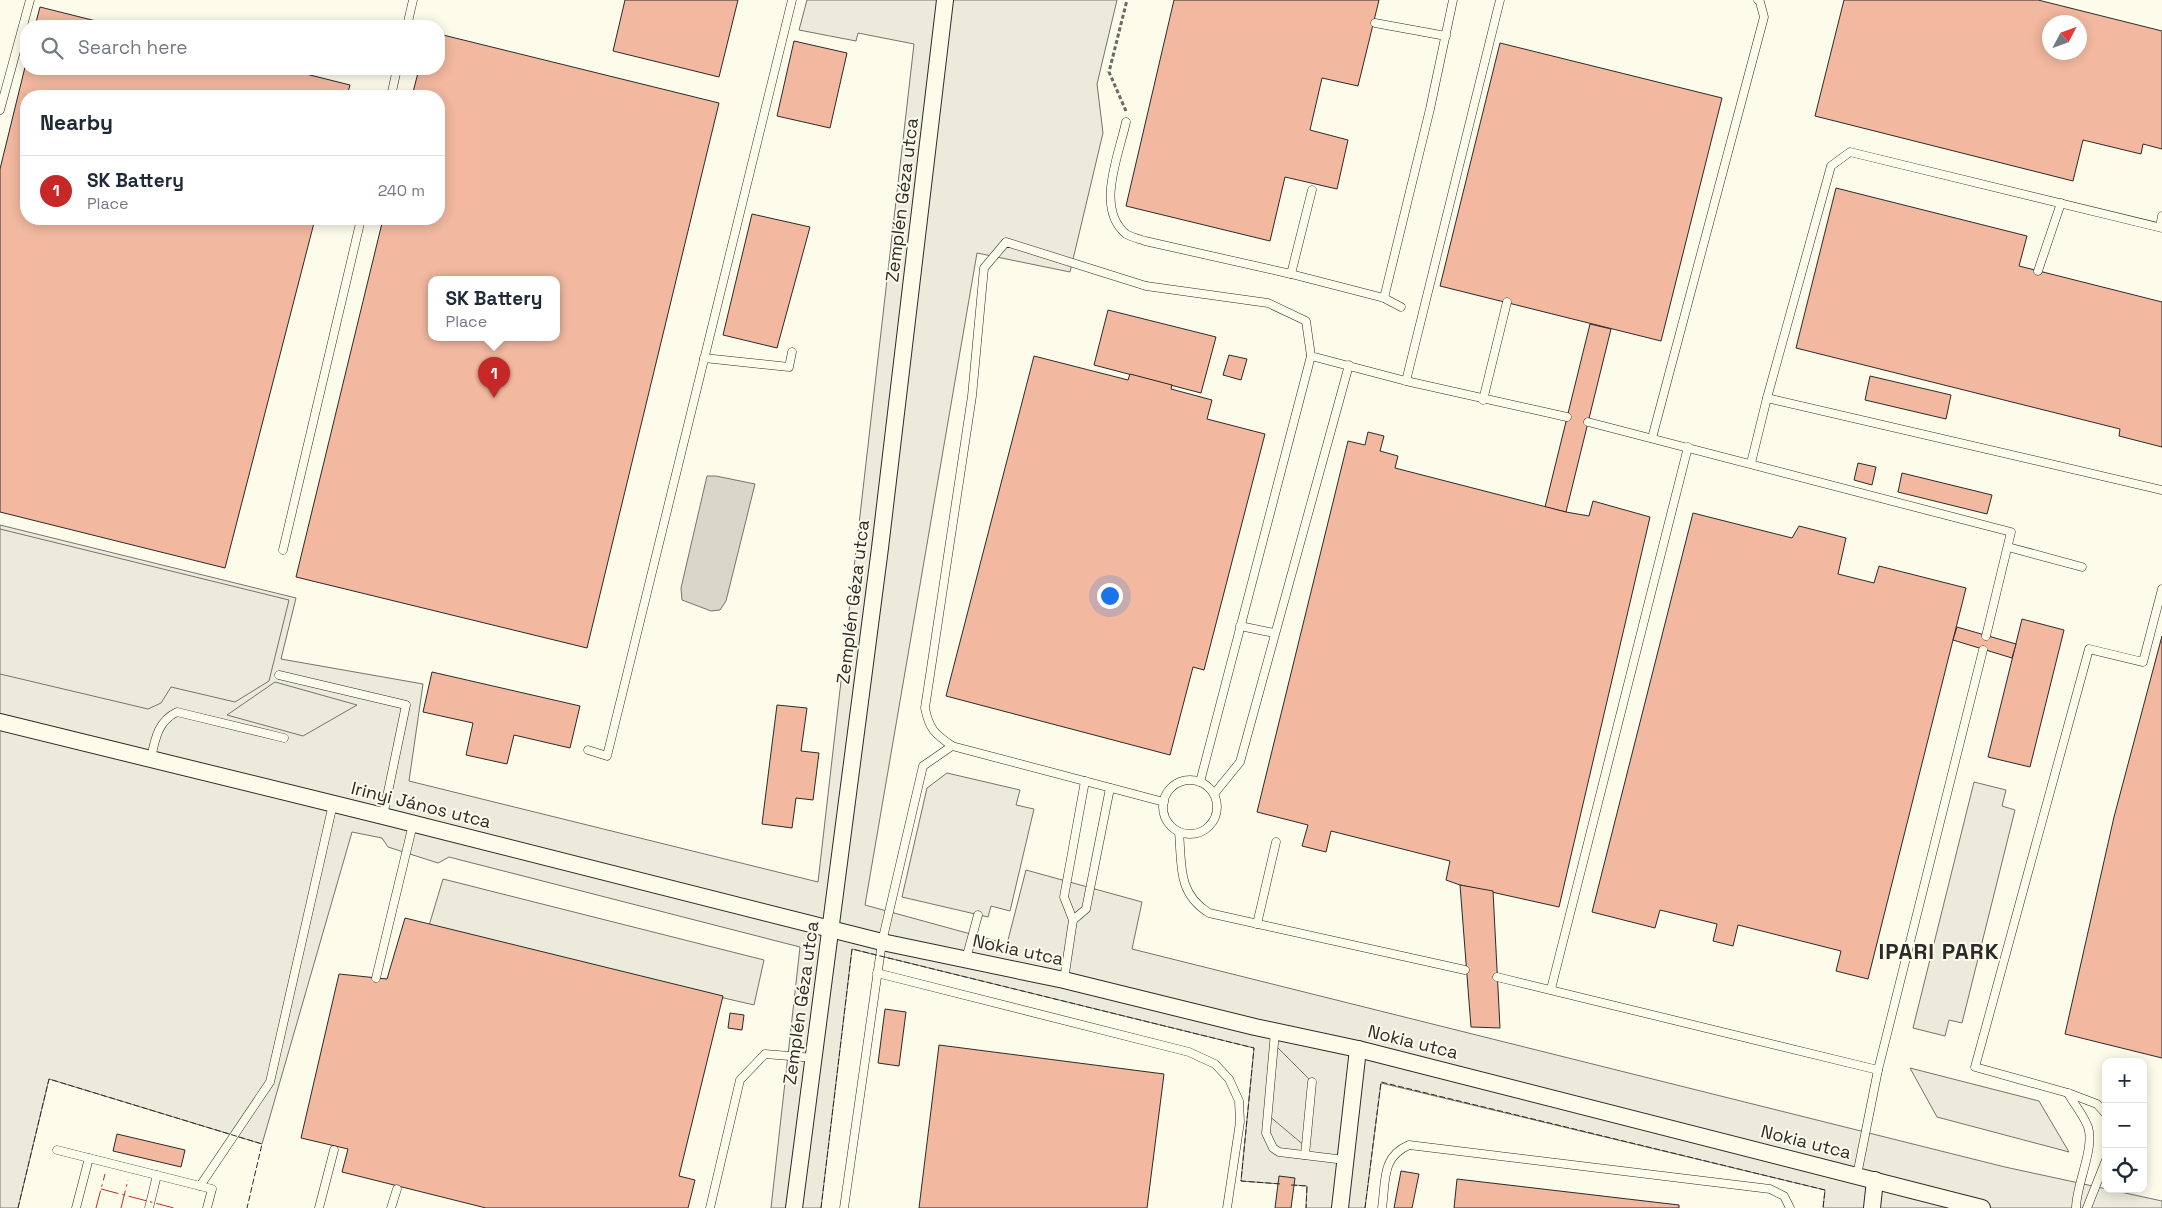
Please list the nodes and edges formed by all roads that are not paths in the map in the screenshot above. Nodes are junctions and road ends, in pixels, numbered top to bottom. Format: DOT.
graph roads {
  1 [pos="30,0"];
  2 [pos="413,0"];
  3 [pos="792,0"];
  4 [pos="946,0"];
  5 [pos="1453,0"];
  6 [pos="1500,0"];
  7 [pos="1758,0"];
  8 [pos="25,20"];
  9 [pos="408,20"];
  10 [pos="1375,23"];
  11 [pos="1446,36"];
  12 [pos="20,37"];
  13 [pos="395,75"];
  14 [pos="392,90"];
  15 [pos="0,110"];
  16 [pos="1126,122"];
  17 [pos="1312,190"];
  18 [pos="2061,203"];
  19 [pos="2162,216"];
  20 [pos="360,225"];
  21 [pos="2161,227"];
  22 [pos="2038,271"];
  23 [pos="1291,274"];
  24 [pos="1384,298"];
  25 [pos="1507,302"];
  26 [pos="1401,307"];
  27 [pos="792,352"];
  28 [pos="1311,356"];
  29 [pos="704,358"];
  30 [pos="1350,365"];
  31 [pos="1406,381"];
  32 [pos="1767,398"];
  33 [pos="1483,400"];
  34 [pos="1567,417"];
  35 [pos="1588,422"];
  36 [pos="1652,438"];
  37 [pos="1688,448"];
  38 [pos="1751,463"];
  39 [pos="2162,490"];
  40 [pos="2008,547"];
  41 [pos="283,550"];
  42 [pos="2082,567"];
  43 [pos="2162,589"];
  44 [pos="1240,626"];
  45 [pos="1274,633"];
  46 [pos="1986,636"];
  47 [pos="1983,650"];
  48 [pos="279,675"];
  49 [pos="0,722"];
  50 [pos="284,738"];
  51 [pos="952,746"];
  52 [pos="588,750"];
  53 [pos="151,758"];
  54 [pos="1085,781"];
  55 [pos="1200,782"];
  56 [pos="1110,788"];
  57 [pos="1214,794"];
  58 [pos="1164,802"];
  59 [pos="333,803"];
  60 [pos="383,816"];
  61 [pos="413,824"];
  62 [pos="1179,832"];
  63 [pos="1276,842"];
  64 [pos="978,915"];
  65 [pos="1074,920"];
  66 [pos="1257,924"];
  67 [pos="832,929"];
  68 [pos="882,942"];
  69 [pos="966,959"];
  70 [pos="1465,970"];
  71 [pos="877,973"];
  72 [pos="1497,977"];
  73 [pos="376,978"];
  74 [pos="1064,980"];
  75 [pos="1551,989"];
  76 [pos="1275,1032"];
  77 [pos="1358,1049"];
  78 [pos="814,1058"];
  79 [pos="1878,1070"];
  80 [pos="1312,1082"];
  81 [pos="2068,1093"];
  82 [pos="2102,1110"];
  83 [pos="57,1150"];
  84 [pos="334,1150"];
  85 [pos="1305,1156"];
  86 [pos="88,1158"];
  87 [pos="1345,1160"];
  88 [pos="2102,1170"];
  89 [pos="157,1175"];
  90 [pos="1857,1175"];
  91 [pos="1875,1180"];
  92 [pos="200,1186"];
  93 [pos="397,1188"];
  94 [pos="76,1208"];
  95 [pos="149,1208"];
  96 [pos="208,1208"];
  97 [pos="319,1208"];
  98 [pos="391,1208"];
  99 [pos="710,1208"];
  100 [pos="794,1208"];
  101 [pos="844,1208"];
  102 [pos="1227,1208"];
  103 [pos="1340,1208"];
  104 [pos="1382,1208"];
  105 [pos="1790,1208"];
  106 [pos="1872,1208"];
  107 [pos="1982,1208"];
  108 [pos="2076,1208"];
  109 [pos="2087,1208"];
  1 -- 8 [label="lane"];
  2 -- 9 [label="lane"];
  3 -- 29 [label="lane"];
  4 -- 67 [label="street, Zemplén Géza utca"];
  5 -- 11 [label="lane"];
  6 -- 31 [label="lane"];
  7 -- 36 [label="lane"];
  10 -- 11 [label="lane"];
  11 -- 24 [label="lane"];
  12 -- 15 [label="lane"];
  13 -- 14 [label="lane"];
  16 -- 23 [label="lane"];
  17 -- 23 [label="lane"];
  18 -- 21 [label="lane"];
  18 -- 22 [label="lane"];
  18 -- 32 [label="lane"];
  19 -- 21 [label="lane"];
  20 -- 41 [label="lane"];
  23 -- 24 [label="lane"];
  24 -- 26 [label="lane"];
  25 -- 33 [label="lane"];
  27 -- 29 [label="lane"];
  28 -- 30 [label="lane"];
  28 -- 44 [label="lane"];
  28 -- 51 [label="lane"];
  29 -- 52 [label="lane"];
  30 -- 31 [label="lane"];
  30 -- 45 [label="lane"];
  31 -- 33 [label="lane"];
  32 -- 38 [label="lane"];
  32 -- 39 [label="lane"];
  33 -- 34 [label="lane"];
  35 -- 36 [label="lane"];
  36 -- 37 [label="lane"];
  37 -- 38 [label="lane"];
  37 -- 75 [label="lane"];
  38 -- 40 [label="lane"];
  40 -- 42 [label="lane"];
  40 -- 46 [label="lane"];
  43 -- 81 [label="lane"];
  44 -- 45 [label="lane"];
  44 -- 55 [label="lane"];
  45 -- 57 [label="lane"];
  47 -- 79 [label="lane"];
  48 -- 60 [label="lane"];
  49 -- 53 [label="street, Irinyi János utca"];
  50 -- 53 [label="lane"];
  51 -- 54 [label="lane"];
  51 -- 68 [label="lane"];
  53 -- 59 [label="street, Irinyi János utca"];
  54 -- 56 [label="lane"];
  54 -- 65 [label="lane"];
  55 -- 57 [label="lane"];
  55 -- 58 [label="lane"];
  56 -- 58 [label="lane"];
  56 -- 65 [label="lane"];
  57 -- 62 [label="lane"];
  58 -- 62 [label="lane"];
  59 -- 60 [label="street, Irinyi János utca"];
  59 -- 92 [label="lane"];
  60 -- 61 [label="street, Irinyi János utca"];
  61 -- 67 [label="street, Irinyi János utca"];
  61 -- 73 [label="lane"];
  62 -- 66 [label="lane"];
  63 -- 66 [label="lane"];
  64 -- 69 [label="lane"];
  65 -- 74 [label="lane"];
  66 -- 70 [label="lane"];
  67 -- 68 [label="street, Nokia utca"];
  67 -- 78 [label="street, Zemplén Géza utca"];
  68 -- 69 [label="street, Nokia utca"];
  68 -- 71 [label="lane"];
  69 -- 74 [label="street, Nokia utca"];
  71 -- 101 [label="lane"];
  71 -- 102 [label="lane"];
  72 -- 75 [label="lane"];
  74 -- 76 [label="street, Nokia utca"];
  75 -- 79 [label="lane"];
  76 -- 77 [label="street, Nokia utca"];
  76 -- 85 [label="lane"];
  77 -- 87 [label="street"];
  77 -- 90 [label="street, Nokia utca"];
  78 -- 99 [label="lane"];
  78 -- 100 [label="street, Zemplén Géza utca"];
  79 -- 90 [label="lane"];
  80 -- 85 [label="lane"];
  81 -- 82 [label="lane"];
  81 -- 108 [label="lane"];
  83 -- 86 [label="lane"];
  84 -- 97 [label="lane"];
  85 -- 87 [label="lane"];
  86 -- 89 [label="lane"];
  86 -- 94 [label="lane"];
  87 -- 103 [label="street"];
  88 -- 109 [label="lane"];
  89 -- 92 [label="lane"];
  89 -- 95 [label="lane"];
  90 -- 91 [label="street, Nokia utca"];
  91 -- 106 [label="street"];
  91 -- 107 [label="street, Nokia utca"];
  92 -- 96 [label="lane"];
  93 -- 98 [label="lane"];
  104 -- 105 [label="lane"];
}
